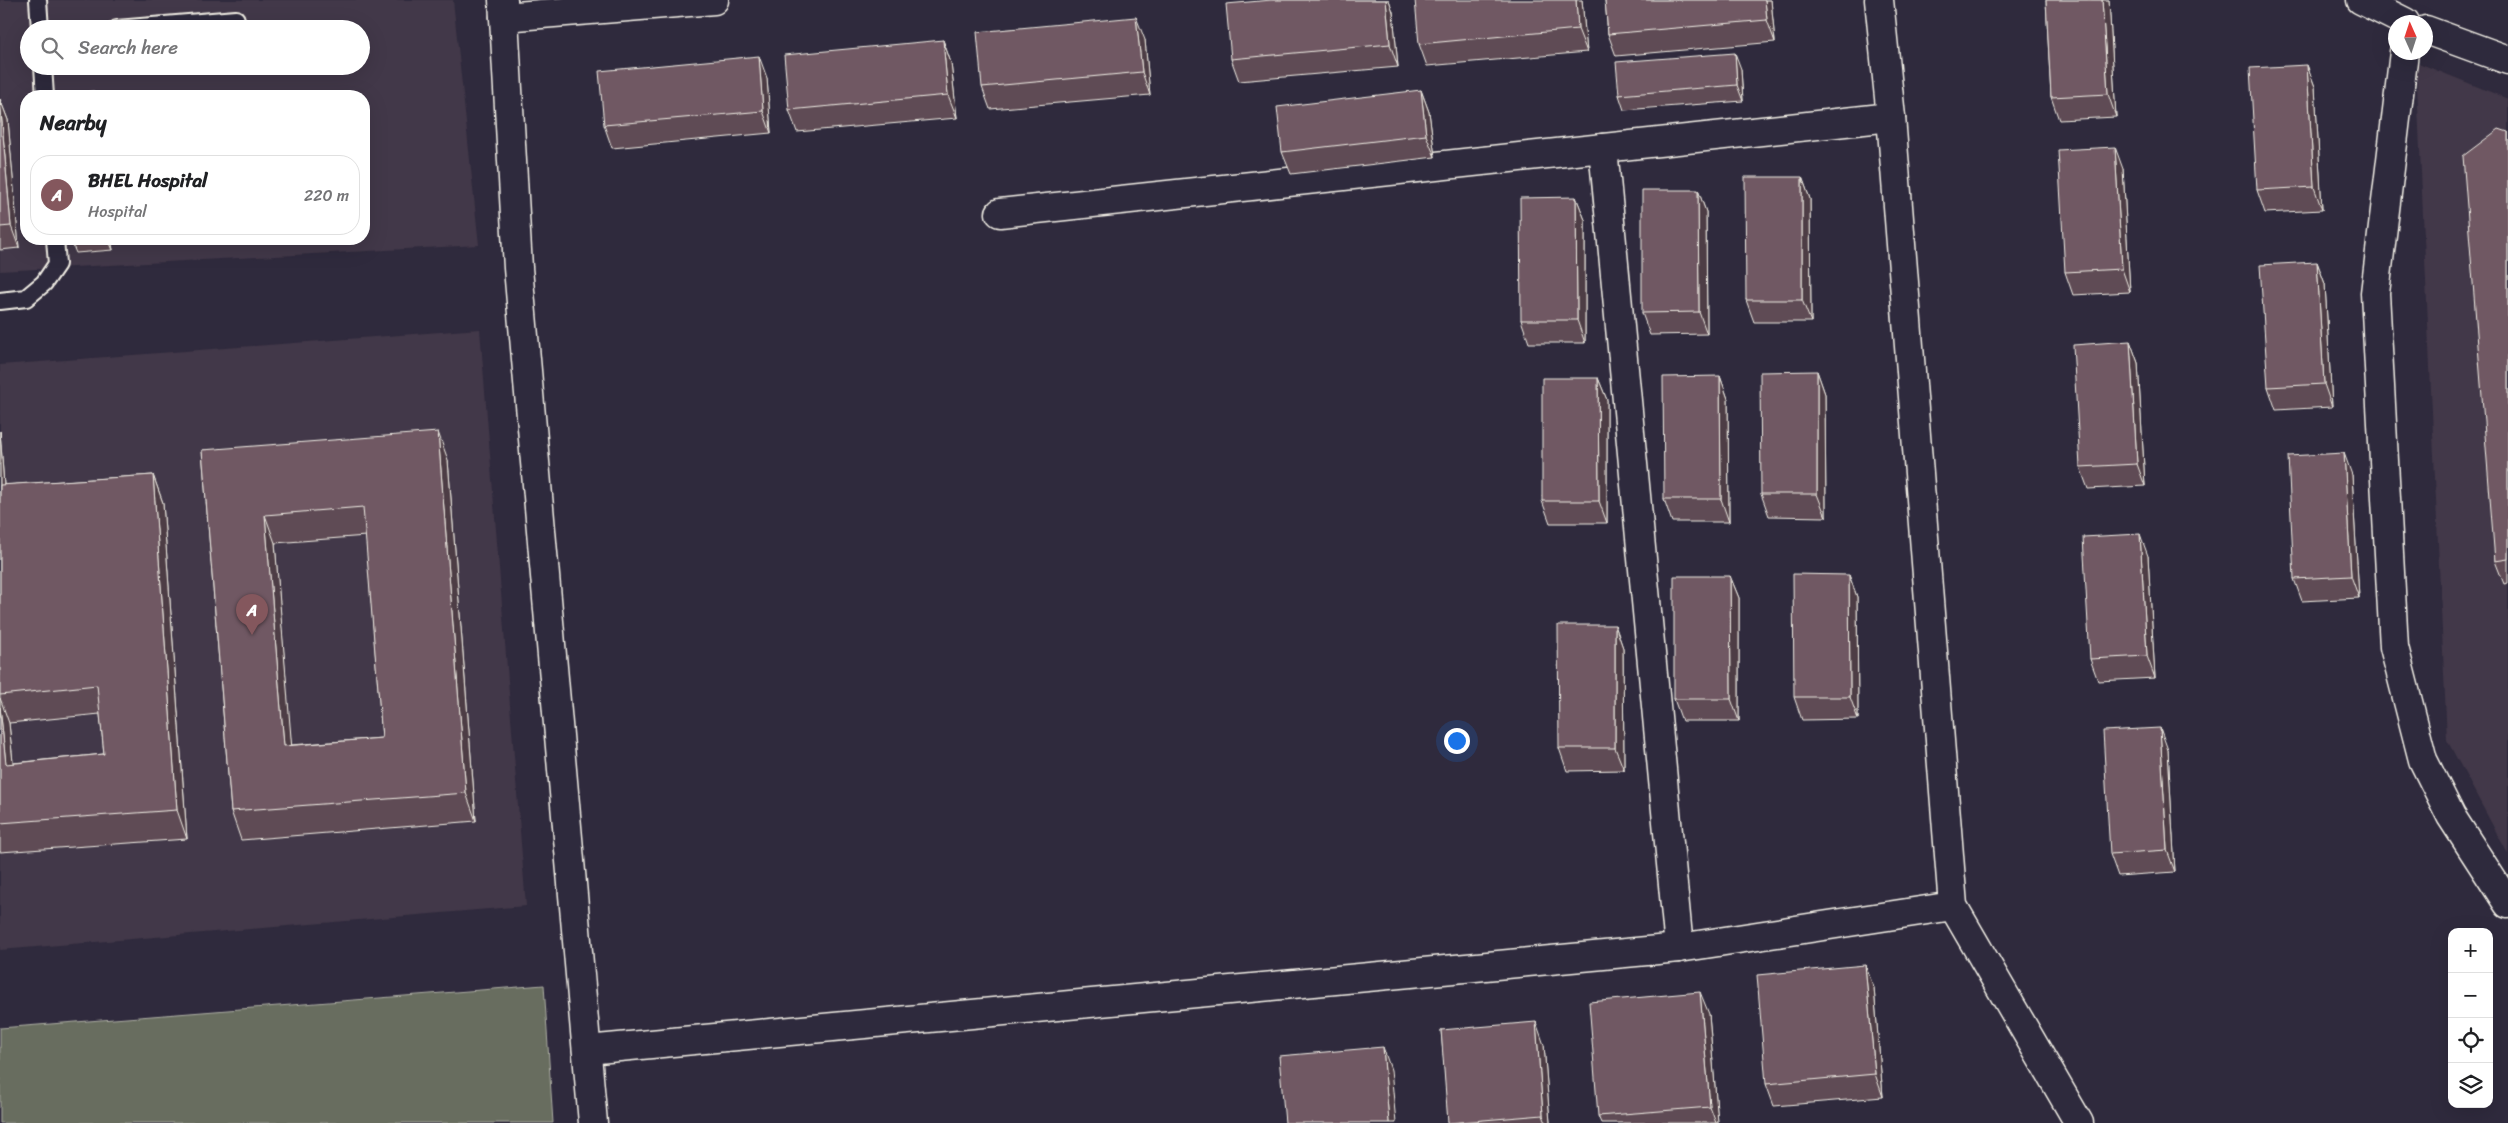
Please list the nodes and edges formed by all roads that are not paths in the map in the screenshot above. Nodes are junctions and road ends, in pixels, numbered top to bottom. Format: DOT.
graph roads {
  1 [pos="38,0"];
  2 [pos="714,0"];
  3 [pos="1879,0"];
  4 [pos="2361,0"];
  5 [pos="503,9"];
  6 [pos="2391,15"];
  7 [pos="236,19"];
  8 [pos="39,20"];
  9 [pos="224,20"];
  10 [pos="2433,33"];
  11 [pos="2403,60"];
  12 [pos="2508,60"];
  13 [pos="44,75"];
  14 [pos="45,90"];
  15 [pos="1891,117"];
  16 [pos="1603,148"];
  17 [pos="1000,213"];
  18 [pos="55,245"];
  19 [pos="0,301"];
  20 [pos="2508,904"];
  21 [pos="1953,906"];
  22 [pos="1679,948"];
  23 [pos="587,1050"];
  24 [pos="593,1123"];
  25 [pos="2079,1123"];
  1 -- 8 [label="lane"];
  2 -- 5 [label="street"];
  3 -- 15 [label="street"];
  4 -- 6 [label="street"];
  5 -- 23 [label="street"];
  7 -- 9 [label="lane"];
  10 -- 12 [label="street"];
  11 -- 20 [label="street"];
  13 -- 14 [label="lane"];
  15 -- 16 [label="street"];
  15 -- 21 [label="street"];
  16 -- 17 [label="street"];
  16 -- 22 [label="street"];
  18 -- 19 [label="lane"];
  21 -- 22 [label="street"];
  21 -- 25 [label="street"];
  22 -- 23 [label="street"];
  23 -- 24 [label="street"];
}
